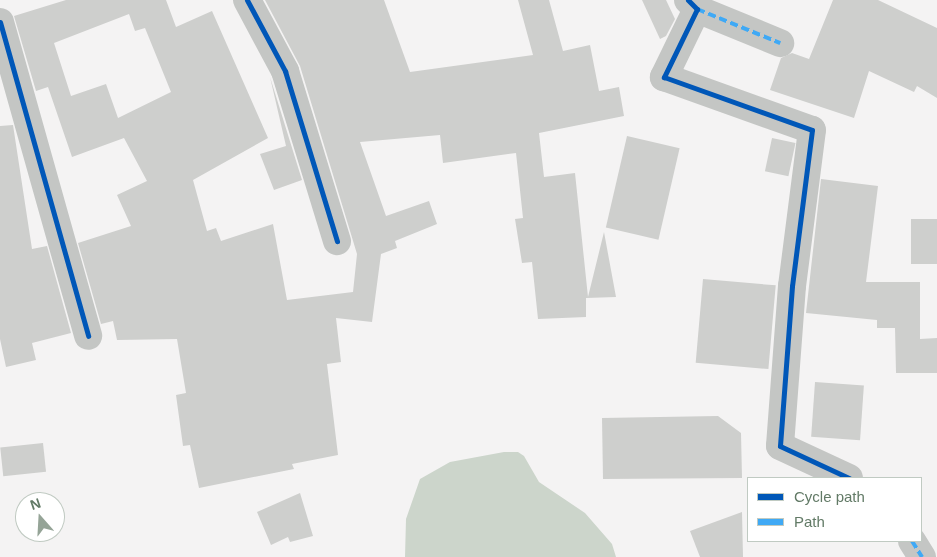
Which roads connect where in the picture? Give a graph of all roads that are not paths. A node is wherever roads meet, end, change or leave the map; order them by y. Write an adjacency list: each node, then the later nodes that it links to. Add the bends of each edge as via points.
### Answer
1 (248, 0): 5 (street, via 285,71)
2 (692, 5): 4 (street); 7 (street, via 664,76 812,130 792,286 780,446)
3 (0, 22): 6 (street)
4 (780, 43)
5 (337, 241)
6 (88, 336)
7 (847, 477)
8 (913, 542): 9 (street)
9 (922, 557)

